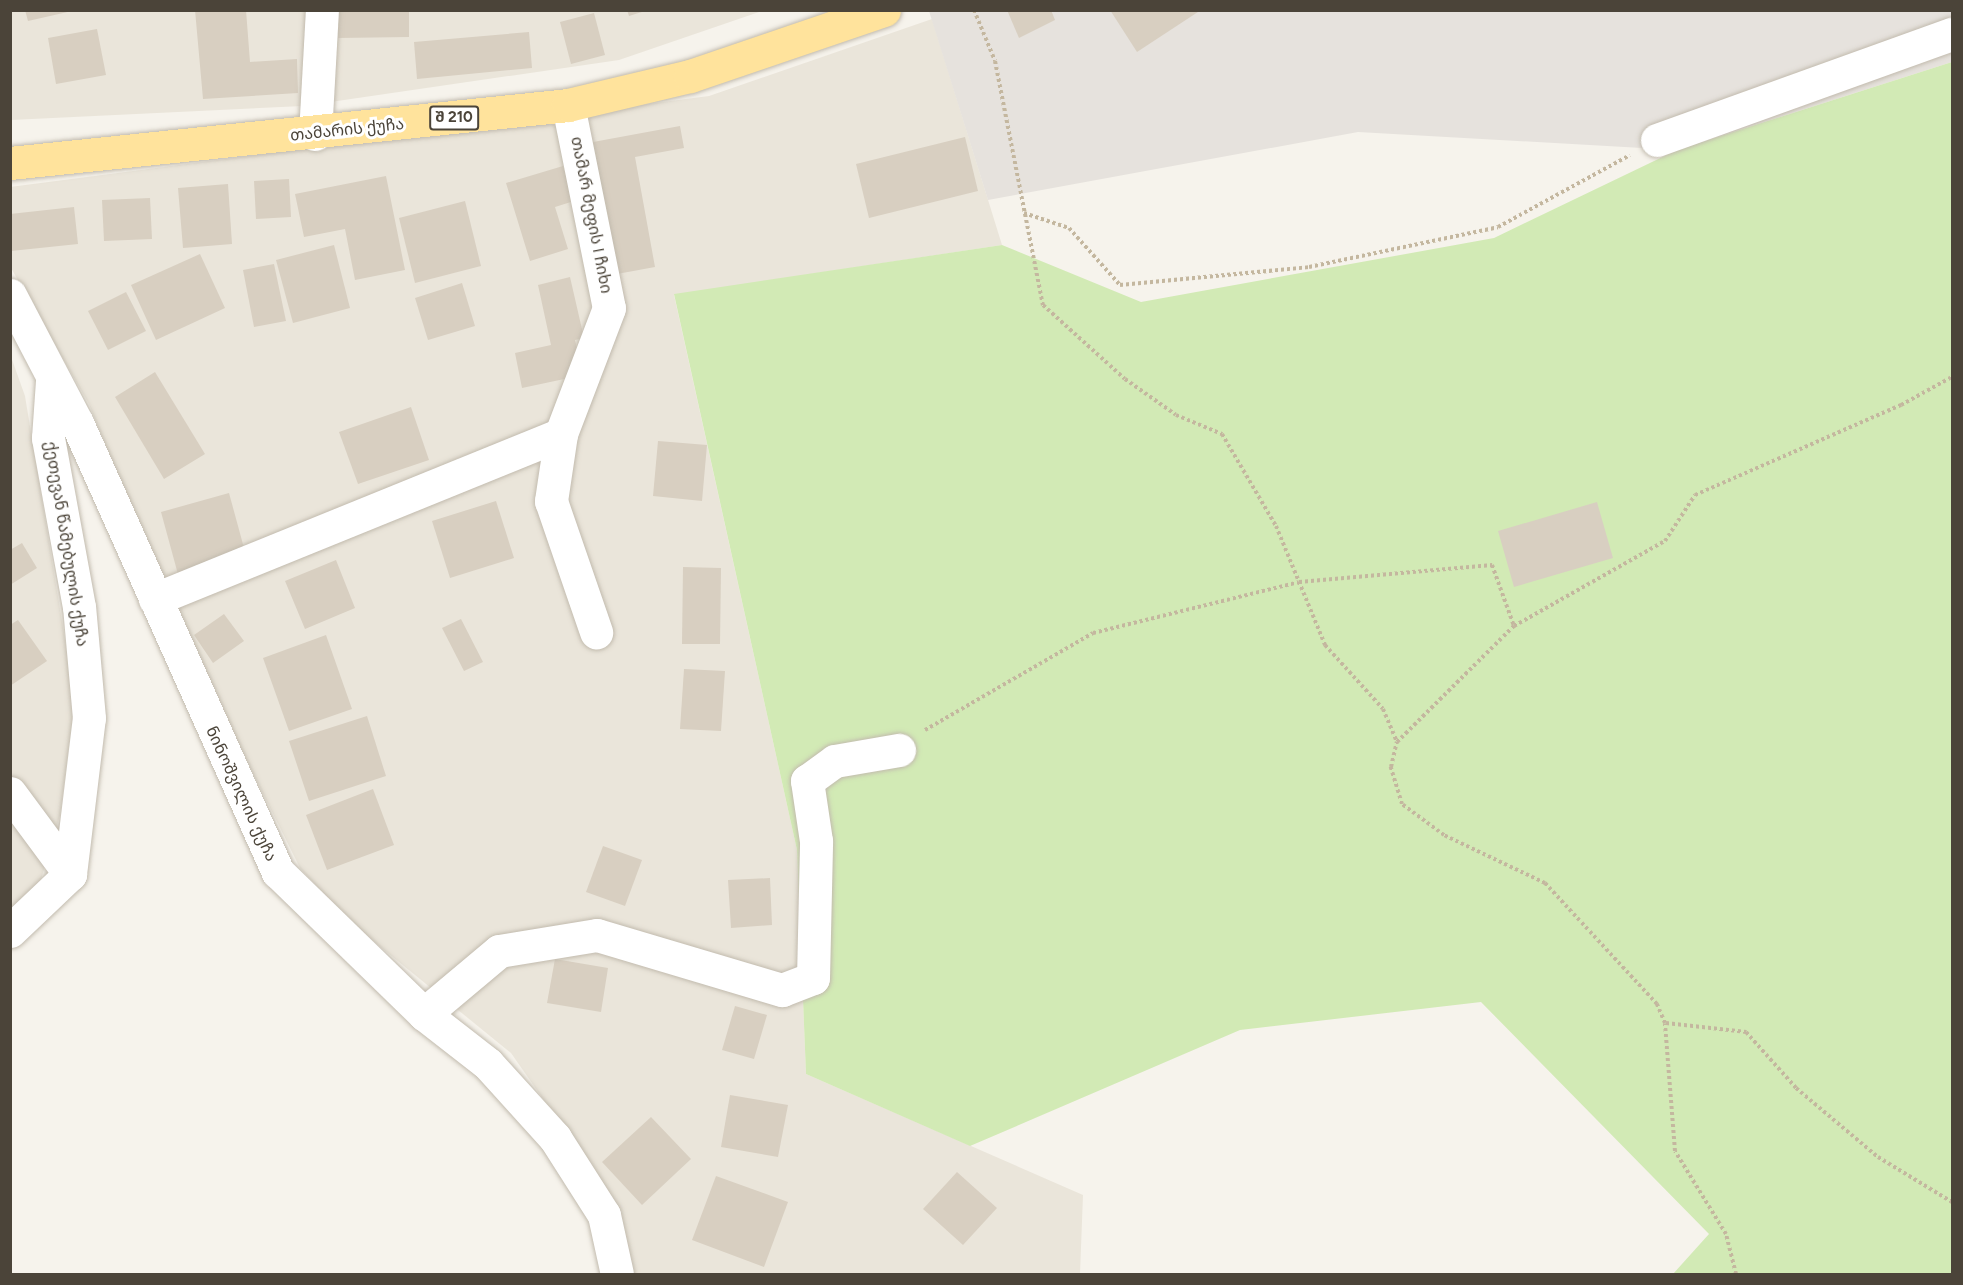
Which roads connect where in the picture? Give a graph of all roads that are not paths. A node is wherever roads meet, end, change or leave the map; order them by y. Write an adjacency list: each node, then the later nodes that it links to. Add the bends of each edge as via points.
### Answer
1 (322, 10): 5 (street)
2 (884, 10): 4 (main road, თამარის ქუჩა / შ 210, via 690,76)
3 (1953, 34): 6 (street)
4 (568, 105): 5 (main road, თამარის ქუჩა / შ 210); 10 (street, თამარ მეფის I ჩიხი, via 609,308)
5 (315, 134): 7 (main road, თამარის ქუჩა / შ 210)
6 (1657, 140)
7 (10, 163)
8 (10, 295): 9 (street, ნინოშვილის ქუჩა)
9 (52, 381): 11 (street, ნინოშვილის ქუჩა, via 77,423); 15 (street, ქეთევან წამებულის ქუჩა, via 48,438 79,607 89,718)
10 (561, 434): 11 (street); 12 (street, თამარ მეფის I ჩიხი, via 551,501)
11 (155, 599): 17 (street, ნინოშვილის ქუჩა, via 278,872)
12 (596, 632)
13 (899, 750): 17 (street, via 835,761 807,781 816,841 813,978 782,990 597,935 499,951)
14 (10, 794): 15 (street)
15 (70, 874): 16 (street)
16 (10, 932)
17 (424, 1014): 18 (street, ნინოშვილის ქუჩა, via 488,1064 555,1138 604,1215)
18 (617, 1275)

